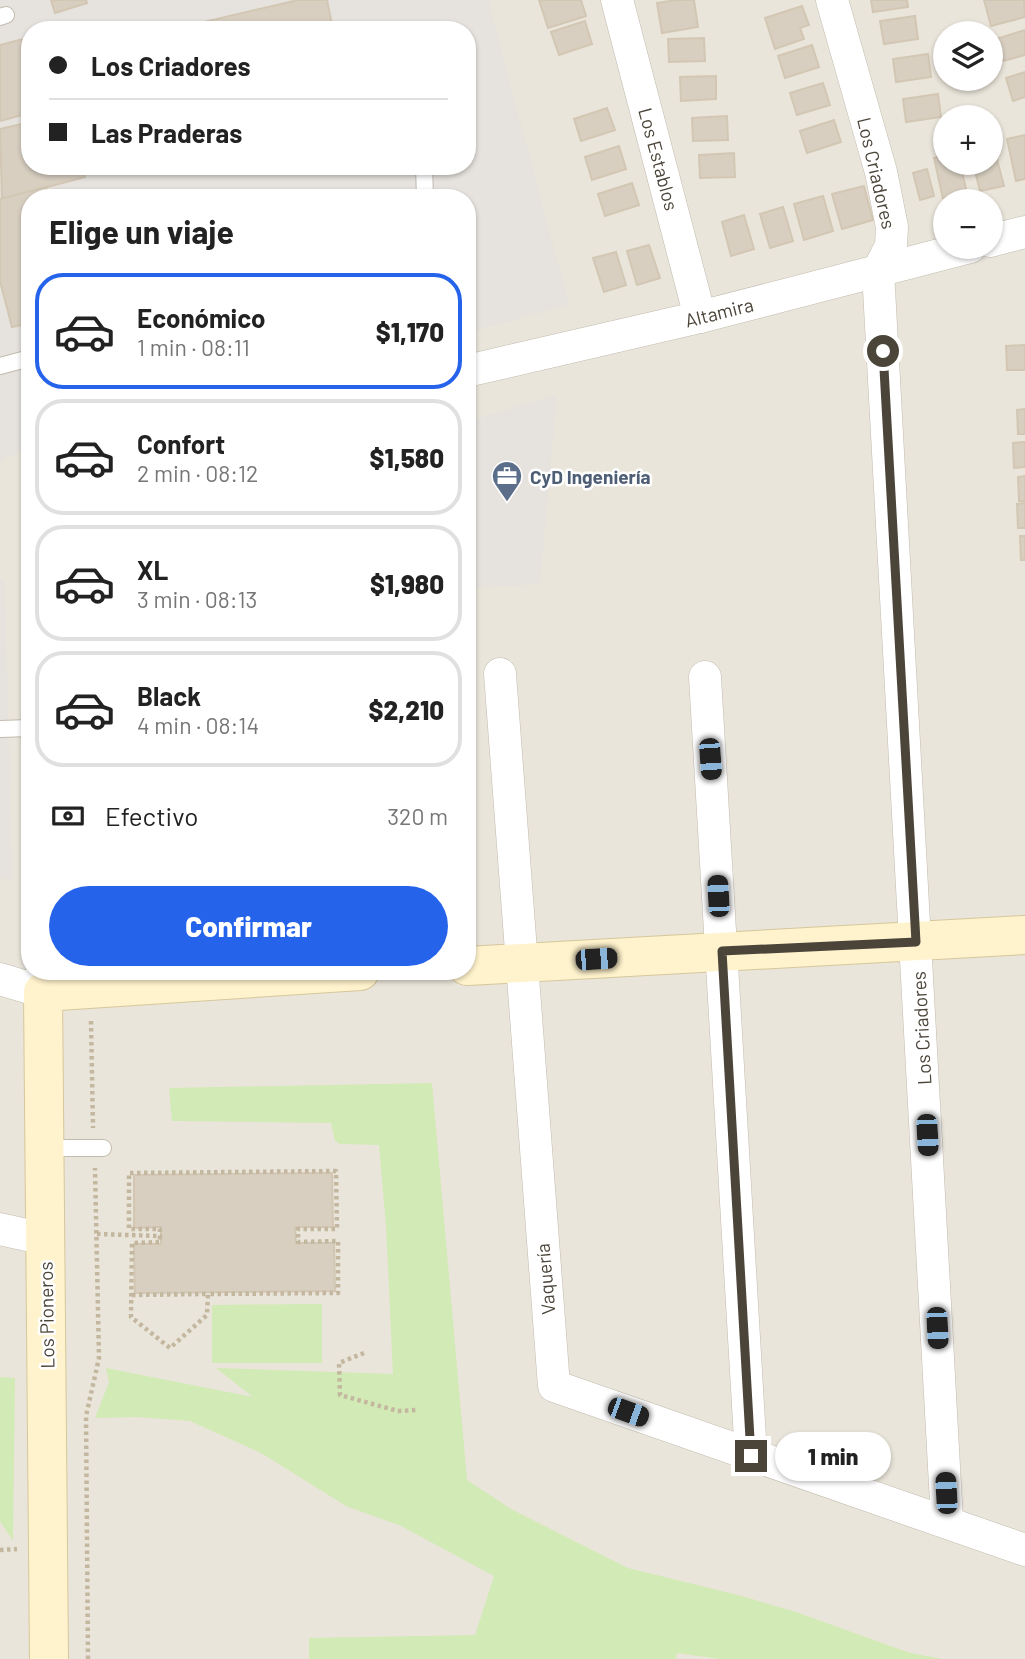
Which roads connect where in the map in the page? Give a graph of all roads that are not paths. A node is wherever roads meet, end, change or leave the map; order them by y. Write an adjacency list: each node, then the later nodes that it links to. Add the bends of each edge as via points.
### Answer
1 (617, 0): 7 (street, Los Establos)
2 (832, 0): 6 (street, Los Criadores, via 892,227 891,246)
3 (1025, 232): 4 (street)
4 (1003, 238)
5 (933, 257): 6 (street, Altamira)
6 (878, 271): 7 (street, Altamira); 16 (street, Los Criadores)
7 (701, 317): 10 (street, Altamira)
8 (21, 360): 9 (lane)
9 (0, 366)
10 (476, 369)
11 (500, 674): 18 (street, Vaquería)
12 (705, 677): 17 (street)
13 (21, 728): 14 (lane)
14 (0, 729)
15 (1025, 936): 16 (street)
16 (916, 942): 17 (street); 28 (street, Los Criadores)
17 (722, 951): 18 (street); 27 (street)
18 (520, 963): 19 (street); 27 (street, Vaquería, via 554,1386)
19 (476, 965)
20 (0, 979): 22 (street)
21 (223, 980): 22 (street, via 90,989)
22 (42, 982): 23 (street, Los Pioneros)
23 (44, 1148): 24 (lane); 26 (street, Los Pioneros)
24 (99, 1148)
25 (0, 1229): 26 (street)
26 (46, 1239): 30 (street, Los Pioneros)
27 (751, 1456): 28 (street, Vaquería)
28 (947, 1521): 29 (street, Vaquería)
29 (1025, 1550)
30 (49, 1659)

